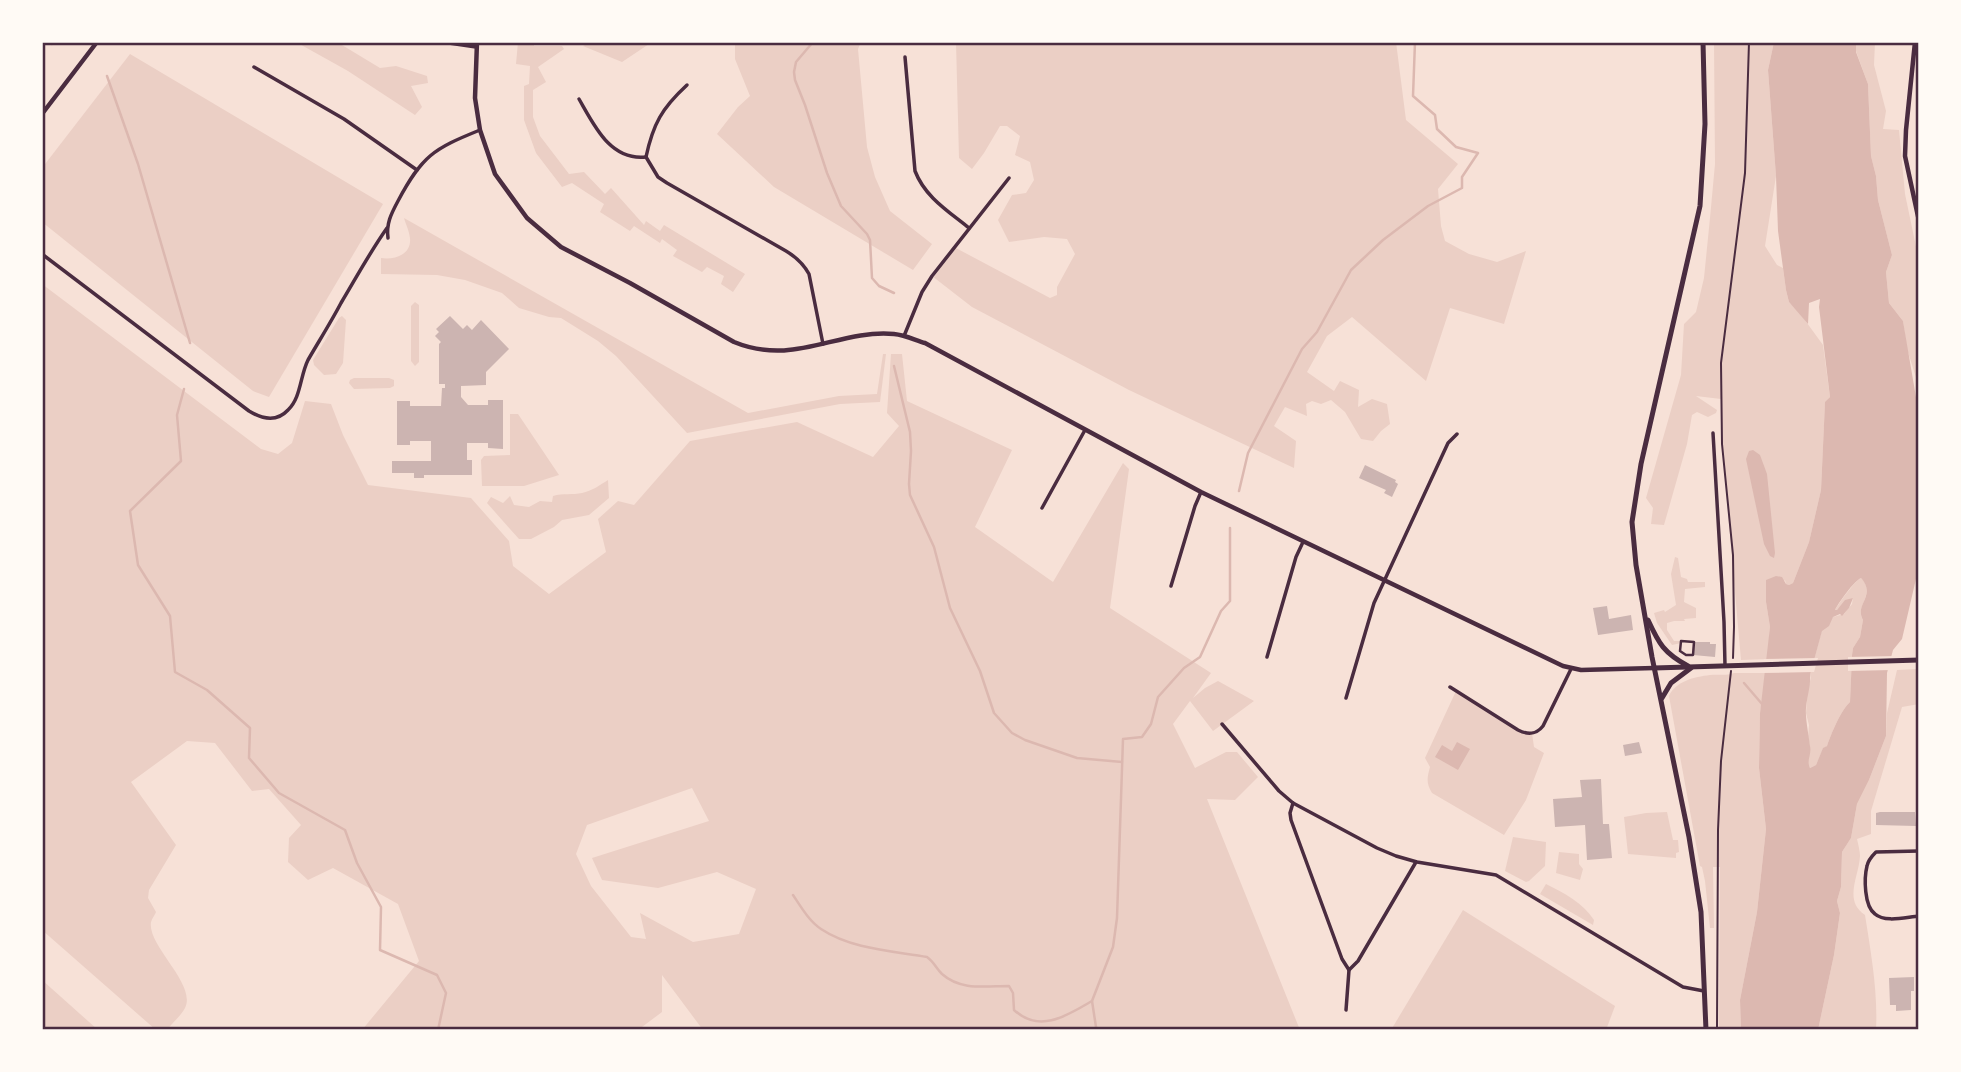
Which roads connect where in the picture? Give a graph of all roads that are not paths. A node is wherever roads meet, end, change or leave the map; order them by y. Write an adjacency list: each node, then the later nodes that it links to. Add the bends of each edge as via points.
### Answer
1 (97, 42): 10 (street)
2 (442, 42): 5 (street)
3 (1703, 42): 30 (main road, via 1700,206 1633,505 1632,538)
4 (1915, 42): 15 (street, via 1905,156)
5 (477, 44): 11 (street, via 475,98)
6 (905, 57): 17 (street, via 915,171 929,195)
7 (254, 67): 13 (street, via 344,119)
8 (687, 85): 12 (street, via 661,114)
9 (579, 99): 12 (street, via 609,144 631,156)
10 (42, 114)
11 (480, 130): 13 (street, via 432,153); 21 (street, via 495,174 527,218 561,247 747,347 779,351)
12 (646, 157): 21 (street, via 658,177 804,265)
13 (417, 170): 16 (street)
14 (1009, 178): 17 (street)
15 (1919, 220)
16 (387, 228): 18 (street); 19 (street, via 307,362 291,409 269,419 249,411)
17 (969, 228): 20 (street, via 922,292)
18 (388, 238)
19 (42, 254)
20 (904, 336): 21 (street, via 866,335); 22 (street)
21 (822, 344)
22 (1085, 430): 25 (street); 26 (street)
23 (1713, 433): 34 (street)
24 (1457, 434): 28 (street, via 1448,443)
25 (1201, 492): 27 (street); 29 (street)
26 (1042, 508)
27 (1303, 542): 28 (street); 32 (street)
28 (1384, 580): 37 (street); 39 (street)
29 (1171, 586)
30 (1644, 611): 35 (main road); 36 (main road, via 1660,645)
31 (1693, 655): 31 (street, via 1680,651 1681,641 1694,642)
32 (1267, 657)
33 (1918, 660): 34 (main road)
34 (1725, 666): 36 (main road)
35 (1654, 668): 36 (main road); 37 (street); 40 (main road)
36 (1691, 668): 40 (main road, via 1671,683)
37 (1571, 669): 38 (street, via 1543,726 1532,733 1518,730)
38 (1450, 687)
39 (1346, 698)
40 (1661, 701): 47 (main road, via 1695,869)
41 (1222, 724): 42 (street)
42 (1293, 803): 44 (street, via 1377,848); 46 (street, via 1291,820)
43 (1919, 851): 45 (street, via 1876,852 1867,866 1866,895 1874,914 1885,918)
44 (1416, 862): 46 (street); 47 (street, via 1496,875 1683,988)
45 (1919, 916)
46 (1349, 970): 48 (street)
47 (1704, 990): 49 (main road)
48 (1346, 1010)
49 (1706, 1030)

